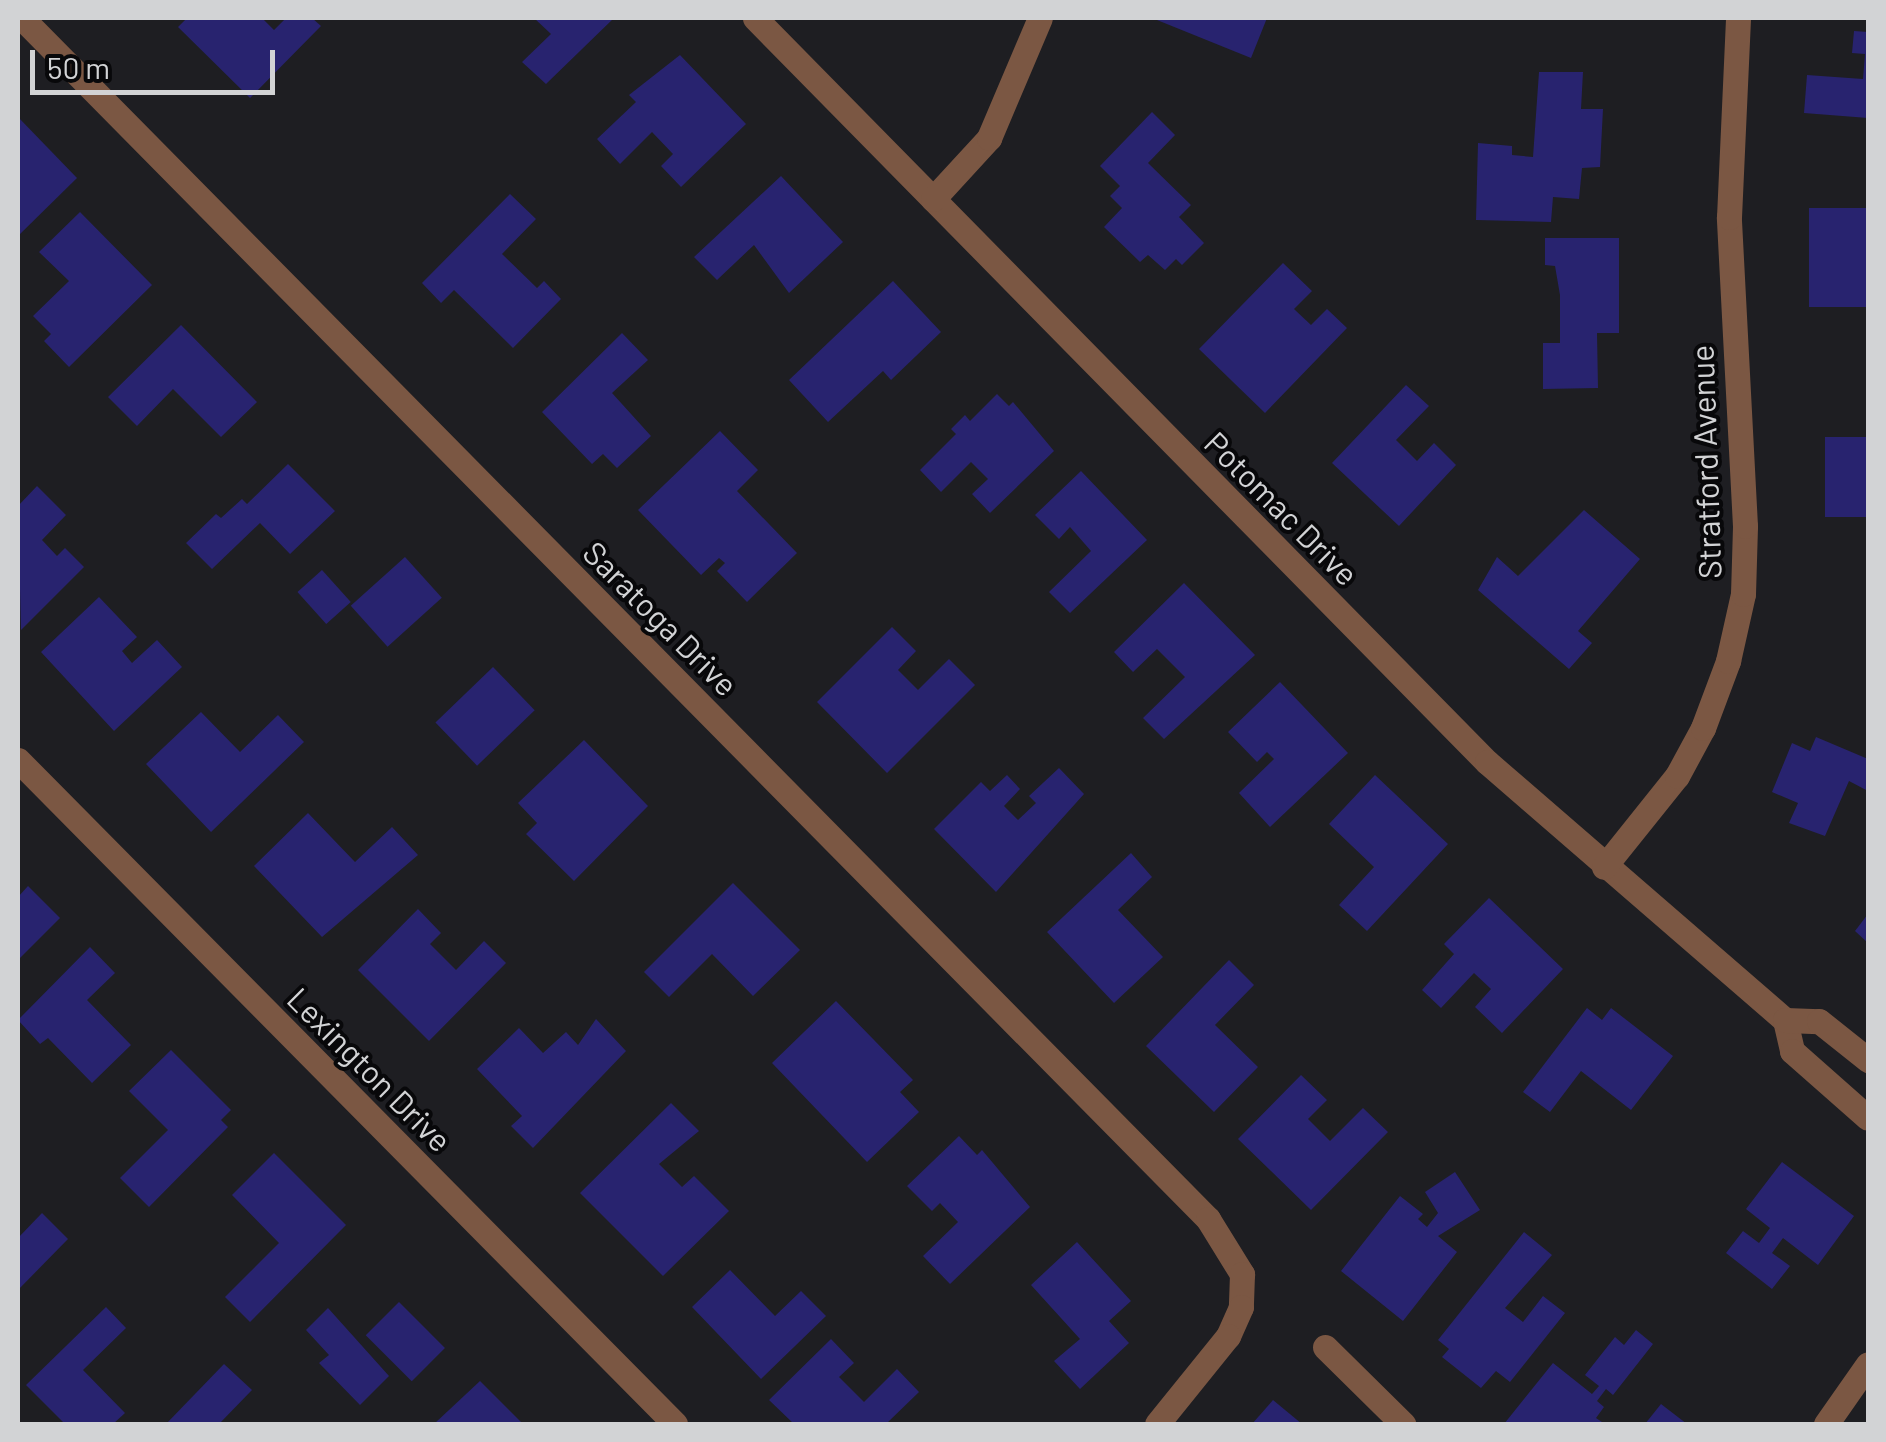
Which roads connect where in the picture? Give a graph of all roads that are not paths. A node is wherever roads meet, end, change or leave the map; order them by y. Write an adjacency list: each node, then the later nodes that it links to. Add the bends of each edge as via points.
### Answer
1 (22, 18): 14 (street, Saratoga Drive, via 1208,1219 1242,1274 1237,1321)
2 (755, 18): 5 (street, Potomac Drive)
3 (1040, 18): 5 (street, via 989,138)
4 (1738, 18): 7 (street, Stratford Avenue, via 1729,217 1745,526 1742,594 1728,661 1702,728 1677,776)
5 (933, 199): 7 (street, Potomac Drive, via 1487,762)
6 (18, 760): 13 (street, Lexington Drive)
7 (1604, 867): 8 (street, Potomac Drive)
8 (1785, 1020): 9 (street, Potomac Drive, via 1819,1021); 10 (street, Potomac Drive, via 1792,1052)
9 (1868, 1060)
10 (1868, 1118)
11 (1325, 1347): 15 (street)
12 (1868, 1364): 16 (street)
13 (675, 1424)
14 (1158, 1424)
15 (1403, 1424)
16 (1826, 1424)

